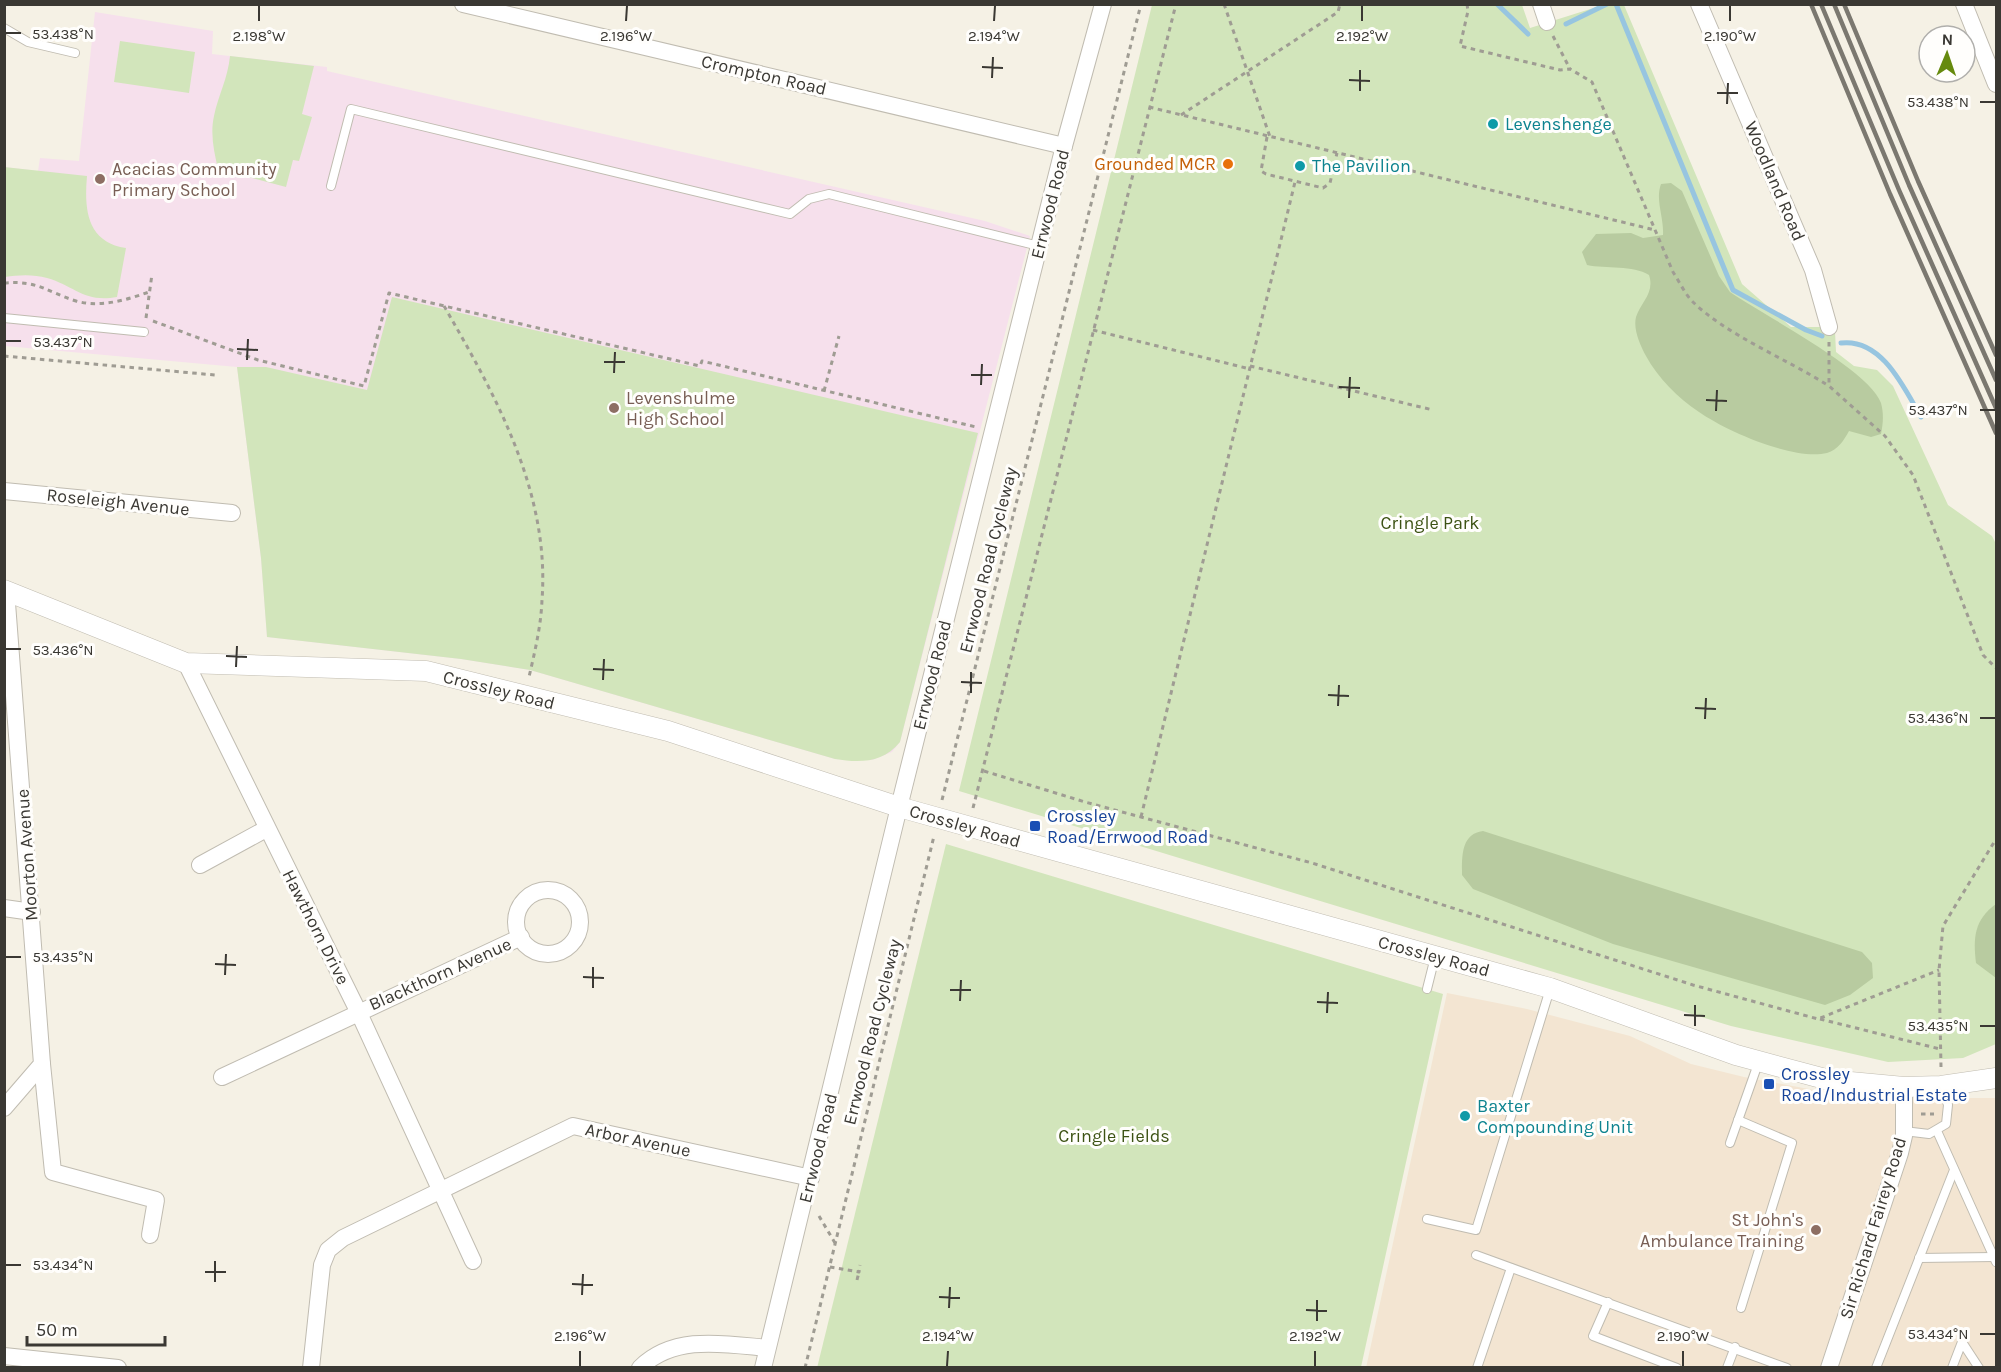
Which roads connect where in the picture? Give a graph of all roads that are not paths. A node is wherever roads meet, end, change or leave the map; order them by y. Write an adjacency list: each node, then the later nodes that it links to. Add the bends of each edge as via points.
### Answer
1 (464, 4): 10 (street, Crompton Road)
2 (1103, 4): 10 (street, Errwood Road)
3 (1541, 4): 6 (street)
4 (1699, 4): 14 (street, Woodland Road, via 1813,270)
5 (1965, 4): 9 (street)
6 (1547, 22)
7 (4, 28): 8 (lane, via 28,42)
8 (75, 53)
9 (1996, 84)
10 (1064, 146): 12 (street, Errwood Road)
11 (331, 186): 12 (lane, via 351,109 790,214 809,199 829,194)
12 (1039, 246): 20 (street, Errwood Road)
13 (4, 318): 15 (lane)
14 (1829, 327)
15 (144, 332)
16 (4, 491): 17 (street, Roseleigh Avenue)
17 (232, 513)
18 (5, 590): 19 (street, Crossley Road); 24 (street, Moorton Avenue)
19 (186, 663): 20 (street, Crossley Road, via 426,671 668,731); 21 (street, Hawthorn Drive)
20 (898, 807): 26 (street, Crossley Road); 42 (street, Errwood Road)
21 (266, 829): 22 (street); 29 (street, Hawthorn Drive)
22 (200, 865)
23 (4, 908): 24 (street)
24 (32, 912): 31 (street, Moorton Avenue)
25 (521, 937): 29 (street, Blackthorn Avenue)
26 (1435, 956): 27 (street, Crossley Road); 28 (lane)
27 (1550, 988): 30 (street, Crossley Road); 44 (lane, via 1476,1230)
28 (1427, 989)
29 (358, 1011): 32 (street, Blackthorn Avenue); 43 (street, Hawthorn Drive)
30 (1759, 1061): 35 (street, Crossley Road, via 1829,1080); 37 (lane)
31 (42, 1064): 36 (street); 45 (street, Moorton Avenue, via 53,1172 156,1200)
32 (222, 1077)
33 (1996, 1078): 34 (street, Crossley Road)
34 (1941, 1086): 35 (street, Crossley Road); 39 (lane, via 1949,1114 1946,1124)
35 (1904, 1087): 38 (street, Sir Richard Fairey Road)
36 (4, 1108)
37 (1738, 1120): 40 (lane); 52 (lane, via 1792,1143)
38 (1904, 1131): 39 (lane); 64 (street, Sir Richard Fairey Road)
39 (1937, 1131): 41 (lane)
40 (1730, 1143)
41 (1954, 1170): 47 (lane); 48 (lane)
42 (811, 1178): 43 (street, Arbor Avenue, via 573,1125); 54 (street, Errwood Road)
43 (441, 1192): 49 (street); 57 (street, Arbor Avenue, via 343,1238 328,1250 322,1265)
44 (1428, 1219)
45 (150, 1235)
46 (1476, 1255): 50 (lane)
47 (1919, 1258): 48 (lane); 65 (lane)
48 (1995, 1260)
49 (473, 1261)
50 (1511, 1268): 51 (lane); 60 (lane)
51 (1608, 1302): 53 (lane); 61 (lane, via 1593,1336)
52 (1741, 1308)
53 (1735, 1347): 62 (lane); 63 (lane)
54 (767, 1348): 58 (street, via 709,1342 667,1349); 59 (street, Errwood Road)
55 (4, 1356): 56 (street)
56 (118, 1368)
57 (310, 1368)
58 (640, 1368)
59 (763, 1368)
60 (1477, 1368)
61 (1677, 1368)
62 (1727, 1368)
63 (1787, 1368)
64 (1829, 1368)
65 (1876, 1368)
66 (1952, 1368): 67 (lane, via 1962,1342)
67 (1979, 1368)

